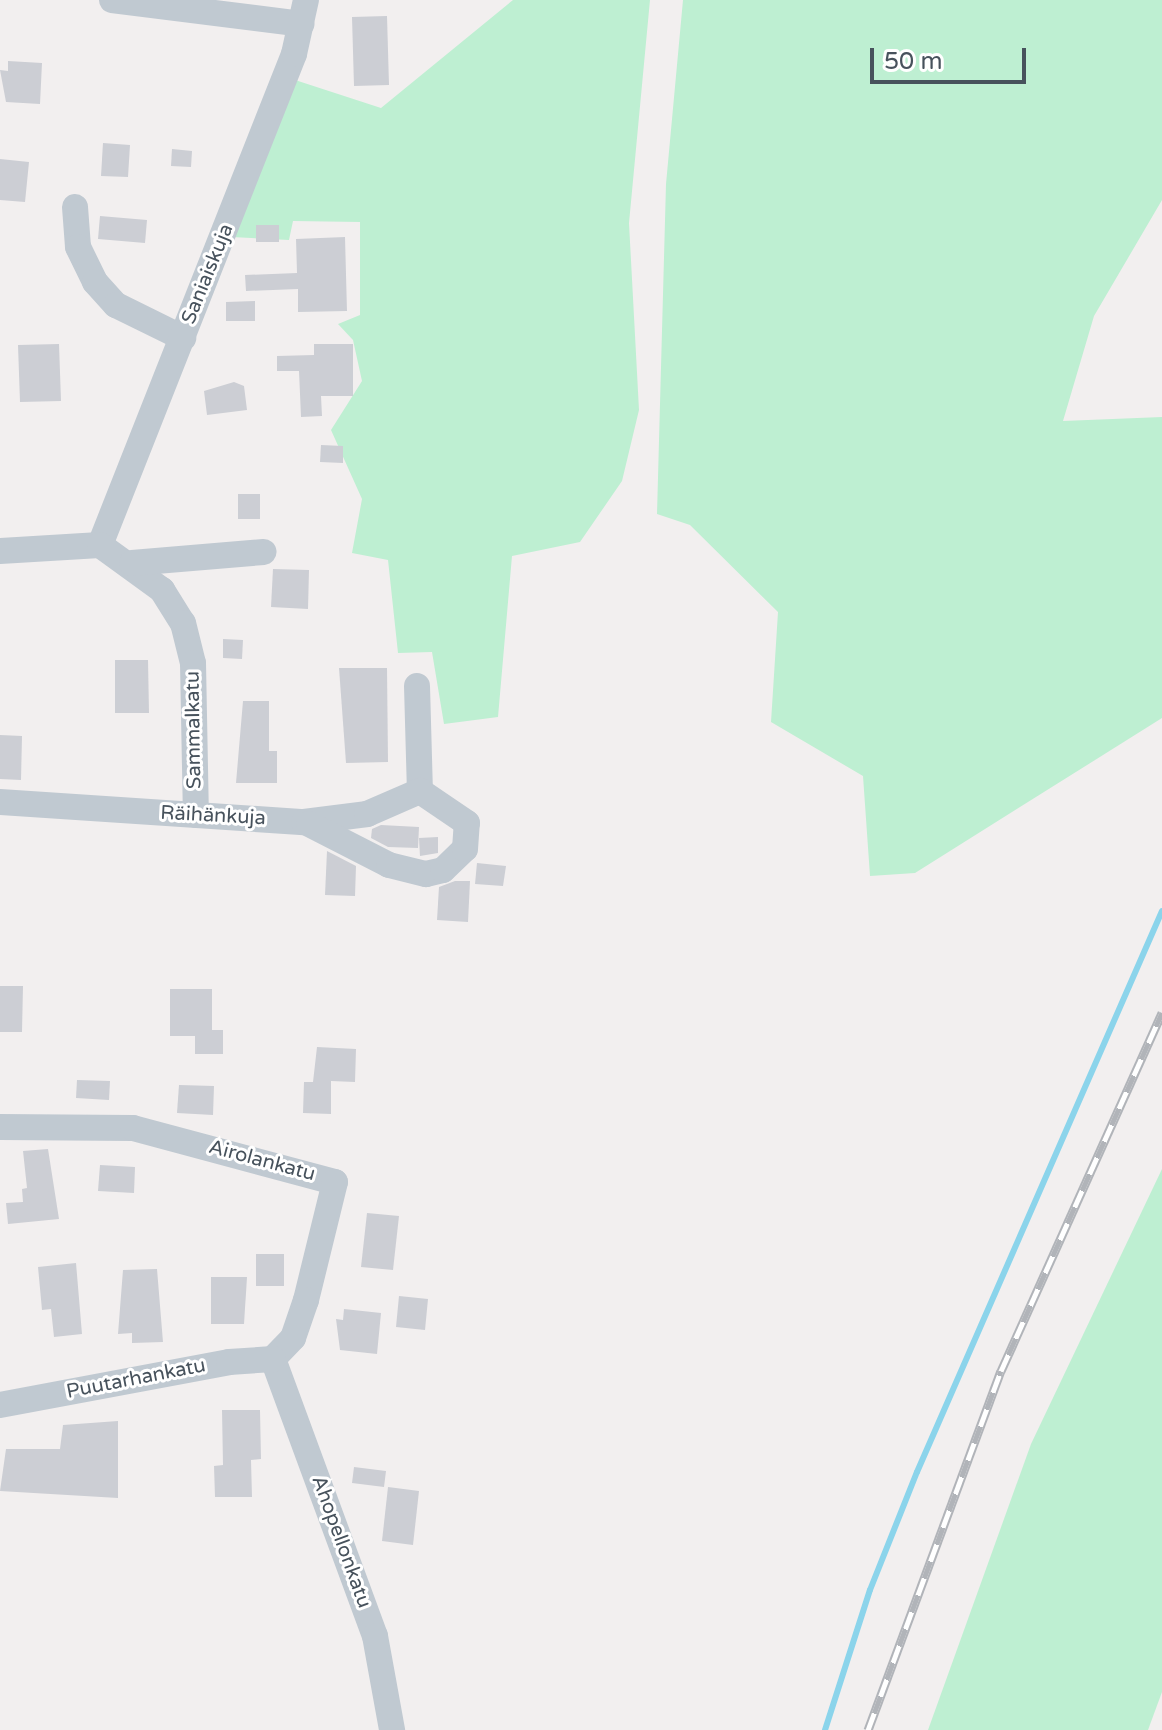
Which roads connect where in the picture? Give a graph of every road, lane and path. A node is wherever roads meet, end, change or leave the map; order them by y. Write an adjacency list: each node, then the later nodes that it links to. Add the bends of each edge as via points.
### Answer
1 (112, 0): 2 (street)
2 (303, 12): 4 (street, Saniaiskuja)
3 (75, 207): 4 (street, via 78,247 95,282 116,305)
4 (183, 338): 5 (street, Saniaiskuja)
5 (100, 545): 6 (street); 8 (street, Sammalkatu)
6 (0, 551)
7 (264, 552): 8 (street)
8 (132, 563): 12 (street, Sammalkatu, via 162,590 183,623 193,663)
9 (417, 686): 10 (street)
10 (420, 791): 13 (street, Räihänkuja, via 367,814); 13 (street, via 467,823 465,849 443,870 426,874 389,865)
11 (0, 802): 12 (street, Räihänkuja)
12 (196, 815): 13 (street, Räihänkuja)
13 (304, 822)
14 (0, 1127): 15 (street, Airolankatu, via 133,1128 335,1182 293,1338)
15 (273, 1359): 16 (street, Puutarhankatu, via 229,1362); 17 (street, Ahopellonkatu, via 375,1636)
16 (0, 1405)
17 (392, 1730)

